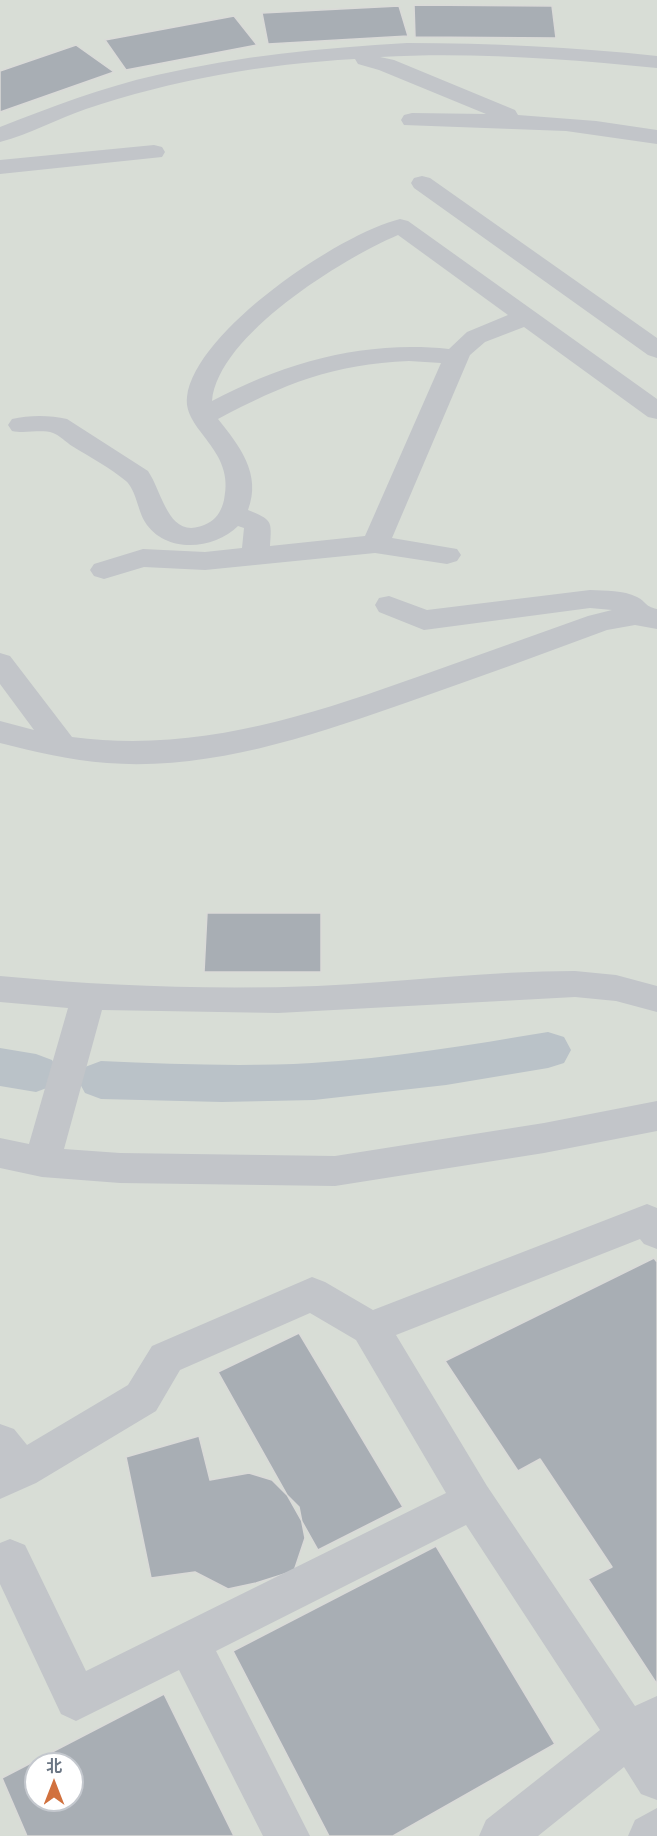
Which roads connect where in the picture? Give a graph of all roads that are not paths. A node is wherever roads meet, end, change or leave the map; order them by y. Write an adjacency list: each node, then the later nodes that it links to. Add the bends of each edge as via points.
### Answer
1 (344, 54): 2 (street, via 504,51); 4 (street, via 386,65); 5 (street, via 274,59 176,76 84,102)
2 (657, 62)
3 (412, 120): 4 (street)
4 (519, 122): 6 (street)
5 (0, 135)
6 (657, 137)
7 (154, 152): 8 (street)
8 (0, 167)
9 (422, 183): 11 (street)
10 (526, 317): 12 (street, via 476,337); 13 (street); 14 (street, via 400,226 325,262 253,318 216,360 204,381 200,395)
11 (657, 350)
12 (456, 357): 14 (street, via 416,353 333,363 270,382); 17 (street)
13 (657, 411)
14 (203, 416): 16 (street, via 226,445 235,464 240,493)
15 (21, 425): 16 (street, via 58,425 138,477 155,516 172,533 207,533 220,529)
16 (234, 514): 19 (street, via 258,524)
17 (375, 544): 18 (street); 19 (street)
18 (447, 555)
19 (255, 556): 20 (street, via 183,561 143,558)
20 (104, 570)
21 (389, 605): 22 (street, via 424,620 609,599 630,605)
22 (648, 617): 25 (street, via 620,617 598,623 348,712 243,743 166,753)
23 (0, 663): 25 (street)
24 (0, 732): 25 (street)
25 (63, 747)
26 (0, 989): 27 (street)
27 (88, 996): 28 (street, via 151,1000 318,999 574,982 621,987); 31 (street)
28 (657, 999)
29 (657, 1116): 31 (street, via 335,1171 120,1168)
30 (0, 1153): 31 (street)
31 (42, 1162)
32 (657, 1233): 33 (street, via 646,1220)
33 (370, 1328): 34 (street, via 312,1294 166,1358 142,1398); 35 (street)
34 (7, 1464)
35 (473, 1500): 37 (street); 38 (street)
36 (0, 1564): 37 (street, via 10,1559 76,1699)
37 (189, 1644): 41 (street)
38 (643, 1727): 39 (street); 42 (street)
39 (657, 1778)
40 (657, 1831): 43 (street)
41 (287, 1836)
42 (502, 1836)
43 (651, 1836)

